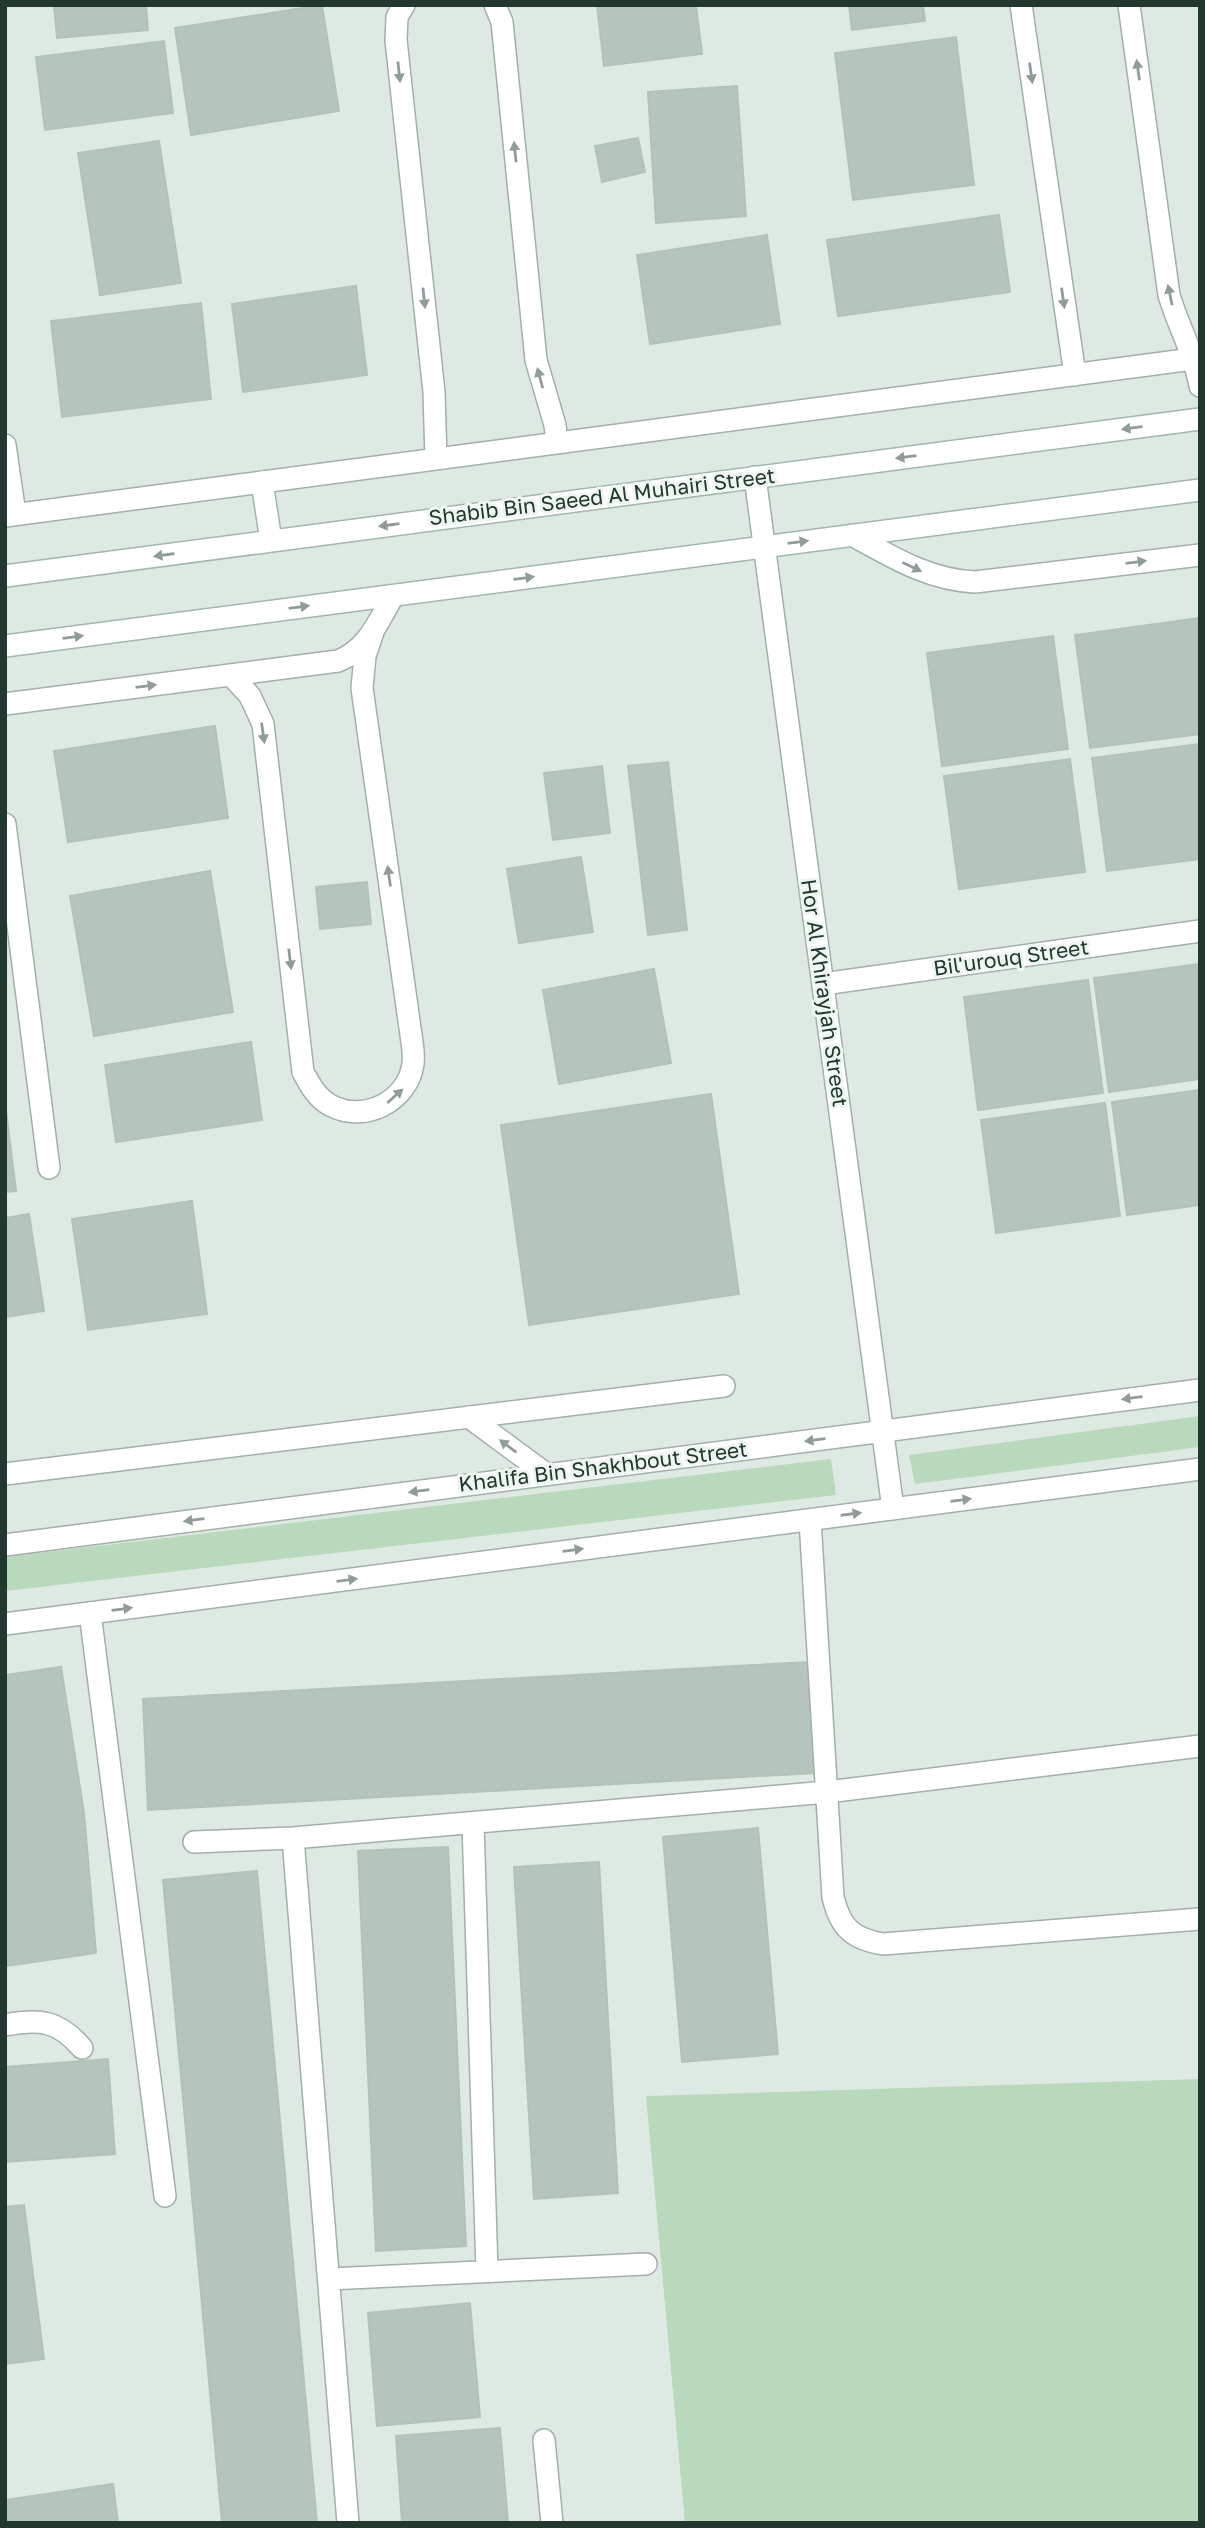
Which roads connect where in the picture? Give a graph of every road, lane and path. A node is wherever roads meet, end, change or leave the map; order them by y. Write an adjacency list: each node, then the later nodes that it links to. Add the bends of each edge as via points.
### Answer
1 (404, 5): 11 (street, one-way to 11, via 397,17 396,40 434,392)
2 (495, 5): 9 (street, one-way to 2, via 536,360 502,22)
3 (1021, 5): 6 (street, one-way to 6)
4 (1129, 5): 5 (street, one-way to 4, via 1169,295)
5 (1196, 358): 6 (street); 7 (street)
6 (1074, 375): 9 (street)
7 (1200, 386)
8 (1200, 419): 12 (street, Shabib Bin Saeed Al Muhairi Street, one-way to 12)
9 (557, 443): 11 (street)
10 (5, 445): 15 (street)
11 (436, 459): 13 (street)
12 (755, 477): 17 (street, Shabib Bin Saeed Al Muhairi Street, one-way to 17); 18 (street, Hor Al Khirayjah Street)
13 (262, 482): 15 (street); 17 (street)
14 (1200, 490): 16 (street)
15 (10, 515)
16 (852, 536): 18 (street, one-way to 16); 19 (street, one-way to 19, via 916,569 954,581)
17 (271, 541): 20 (street, Shabib Bin Saeed Al Muhairi Street, one-way to 20)
18 (764, 547): 21 (street, one-way to 18); 28 (street, Hor Al Khirayjah Street)
19 (1200, 555)
20 (5, 576)
21 (393, 596): 22 (street); 23 (street, one-way to 21)
22 (373, 632): 24 (street, via 351,656 338,661); 24 (street, one-way to 22, via 250,696 263,724 303,1072 313,1091 330,1105 350,1112 372,1110 391,1101 406,1085 413,1064 362,688)
23 (5, 646)
24 (231, 675): 25 (street, one-way to 24)
25 (5, 704)
26 (5, 824): 29 (street)
27 (1200, 931): 28 (street, Bil'urouq Street)
28 (823, 984): 33 (street, Hor Al Khirayjah Street)
29 (49, 1168)
30 (724, 1386): 32 (street)
31 (1200, 1390): 33 (street, Khalifa Bin Shakhbout Street, one-way to 33)
32 (469, 1417): 35 (street); 36 (street, one-way to 32)
33 (883, 1431): 36 (street, Khalifa Bin Shakhbout Street, one-way to 36); 37 (street, Hor Al Khirayjah Street)
34 (1200, 1469): 37 (street, one-way to 34)
35 (5, 1474)
36 (546, 1475): 39 (street, Khalifa Bin Shakhbout Street, one-way to 39)
37 (893, 1508): 38 (street, one-way to 37)
38 (810, 1520): 40 (street, one-way to 38); 43 (street)
39 (5, 1545)
40 (90, 1613): 41 (street); 50 (street)
41 (5, 1624)
42 (1200, 1746): 43 (street)
43 (827, 1793): 44 (street); 47 (street, via 837,1915 864,1941 883,1944)
44 (473, 1823): 45 (street); 52 (street)
45 (293, 1838): 46 (street); 53 (street)
46 (194, 1842)
47 (1200, 1919)
48 (5, 2025): 49 (street, via 46,2022 65,2031)
49 (82, 2048)
50 (165, 2196)
51 (646, 2264): 52 (street)
52 (486, 2272): 53 (street)
53 (328, 2279): 55 (street)
54 (544, 2440): 56 (street)
55 (348, 2523)
56 (552, 2523)

